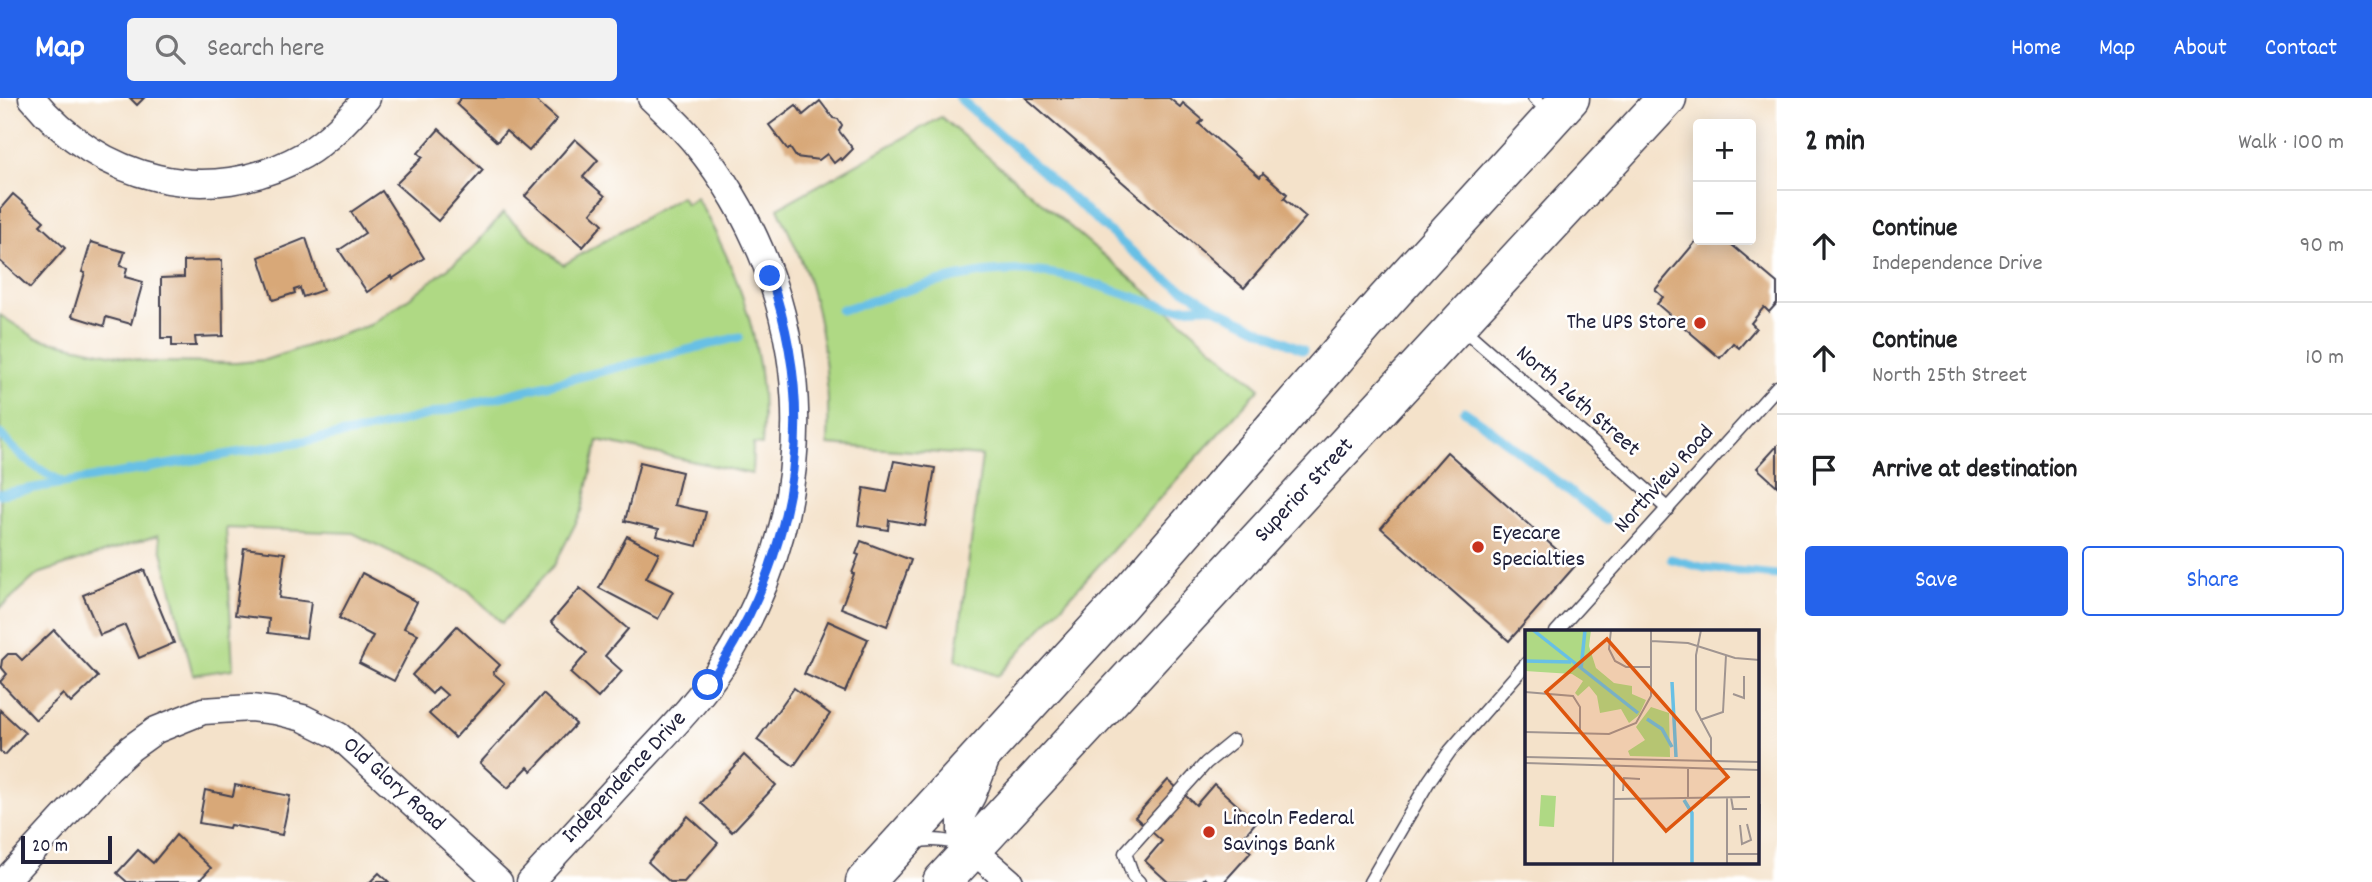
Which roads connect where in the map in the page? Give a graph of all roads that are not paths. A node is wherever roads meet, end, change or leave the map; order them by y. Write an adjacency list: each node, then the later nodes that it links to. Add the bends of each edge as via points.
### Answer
1 (32, 98): 2 (street, via 63,132 110,163 145,176 194,183 254,176 291,161 331,135)
2 (367, 98)
3 (651, 98): 17 (street, Independence Drive, via 695,143 726,185 759,247 782,311 795,396 787,512 751,615 723,664 701,695)
4 (1667, 98): 6 (main road, Superior Street)
5 (1553, 104): 12 (main road, via 1119,605)
6 (1458, 325): 8 (lane, North 26th Street); 14 (main road, Superior Street)
7 (1777, 387): 8 (lane, Northview Road)
8 (1668, 509): 9 (lane, Northview Road)
9 (1558, 630)
10 (1525, 665): 24 (lane, via 1450,751)
11 (1233, 741): 23 (lane, via 1206,762 1125,853)
12 (993, 742): 13 (main road); 14 (street, via 961,816 961,833)
13 (899, 845): 14 (lane, via 927,839); 18 (main road)
14 (972, 849): 21 (main road, Superior Street); 22 (street)
15 (4, 882): 16 (street, Old Glory Road, via 109,768 156,730 203,711 251,708 303,718 340,736)
16 (499, 882)
17 (530, 882)
18 (865, 882)
19 (876, 882): 20 (main road)
20 (885, 882)
21 (942, 882)
22 (1010, 882)
23 (1139, 882)
24 (1370, 882)

